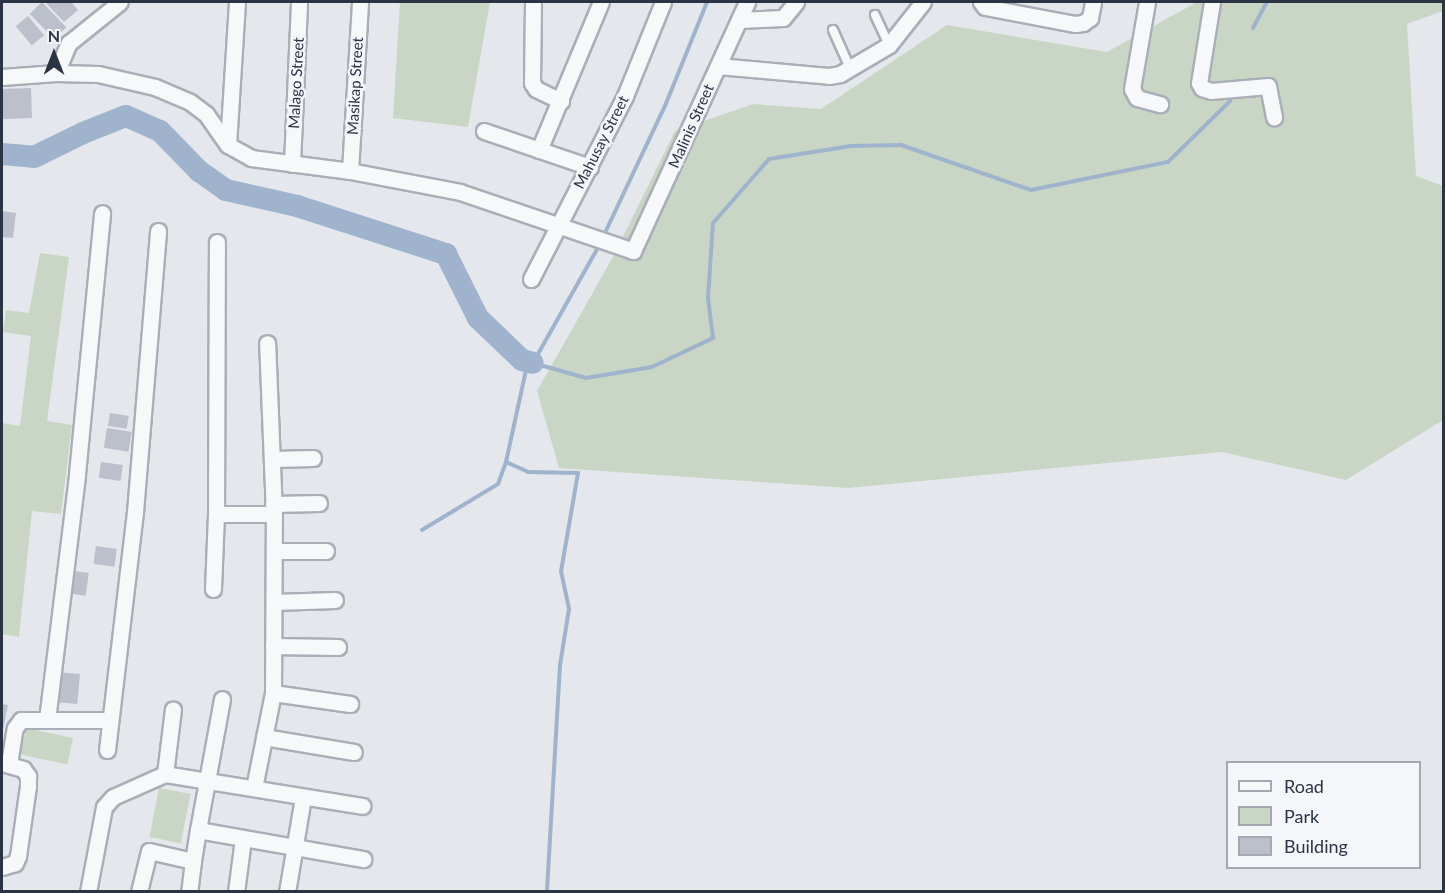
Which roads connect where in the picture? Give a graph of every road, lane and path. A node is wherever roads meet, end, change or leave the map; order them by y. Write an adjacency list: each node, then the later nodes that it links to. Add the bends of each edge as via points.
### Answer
1 (120, 2): 22 (street, via 69,43)
2 (237, 2): 28 (street)
3 (299, 2): 30 (street, Malago Street)
4 (360, 2): 32 (street, Masikap Street)
5 (533, 2): 24 (street, via 532,83)
6 (601, 2): 24 (street)
7 (663, 2): 31 (street, Mahusay Street, via 625,96)
8 (747, 2): 17 (street, Malinis Street)
9 (796, 2): 17 (street, via 783,18)
10 (923, 2): 19 (street)
11 (981, 2): 15 (street, via 985,7)
12 (1093, 2): 15 (street, via 1090,18 1075,24)
13 (1147, 2): 25 (street, via 1132,89 1137,98)
14 (1212, 2): 26 (street, via 1199,82 1202,88 1211,91 1268,86)
15 (1032, 8)
16 (876, 15): 19 (lane)
17 (739, 20): 20 (street, Malinis Street)
18 (833, 30): 21 (lane)
19 (888, 45): 21 (street)
20 (718, 66): 21 (street, via 829,76); 34 (street, Malinis Street, via 635,250)
21 (851, 70)
22 (56, 72): 23 (street); 28 (street, via 98,74 155,87 190,102 206,114)
23 (2, 77)
24 (561, 101): 29 (street)
25 (1160, 104)
26 (1274, 117)
27 (484, 131): 29 (street)
28 (228, 145): 30 (street, via 250,158)
29 (539, 150): 31 (street)
30 (292, 164): 32 (street)
31 (590, 167): 34 (street, Mahusay Street)
32 (350, 171): 34 (street, via 460,192)
33 (102, 213): 55 (street, via 77,474)
34 (559, 224): 37 (street, Mahusay Street)
35 (158, 231): 56 (street, via 135,512)
36 (217, 242): 43 (street)
37 (531, 279)
38 (267, 343): 40 (street)
39 (313, 458): 40 (street)
40 (272, 459): 42 (street)
41 (320, 503): 42 (street)
42 (273, 509): 43 (street); 44 (street)
43 (216, 514): 46 (street)
44 (273, 551): 45 (street); 48 (street)
45 (326, 551)
46 (213, 589)
47 (335, 600): 48 (street)
48 (273, 602): 49 (street)
49 (273, 646): 50 (street); 51 (street)
50 (338, 647)
51 (273, 693): 53 (street); 57 (street)
52 (222, 699): 62 (street)
53 (350, 704)
54 (173, 709): 61 (street)
55 (47, 720): 56 (street); 60 (street, via 21,720 16,724)
56 (110, 720): 58 (street)
57 (264, 737): 59 (street); 63 (street)
58 (107, 750)
59 (354, 752)
60 (5, 763): 71 (street, via 23,769 28,786 18,856 15,863)
61 (165, 774): 62 (street); 72 (street, via 113,797 104,807)
62 (206, 780): 63 (street); 66 (street)
63 (254, 788): 64 (street)
64 (303, 797): 65 (street); 68 (street)
65 (362, 806)
66 (198, 830): 67 (street); 70 (street)
67 (243, 839): 68 (street); 75 (street)
68 (295, 848): 69 (street); 76 (street)
69 (363, 860)
70 (193, 861): 73 (street, via 149,851); 74 (street)
71 (2, 867)
72 (88, 891)
73 (139, 891)
74 (189, 891)
75 (236, 891)
76 (287, 891)

